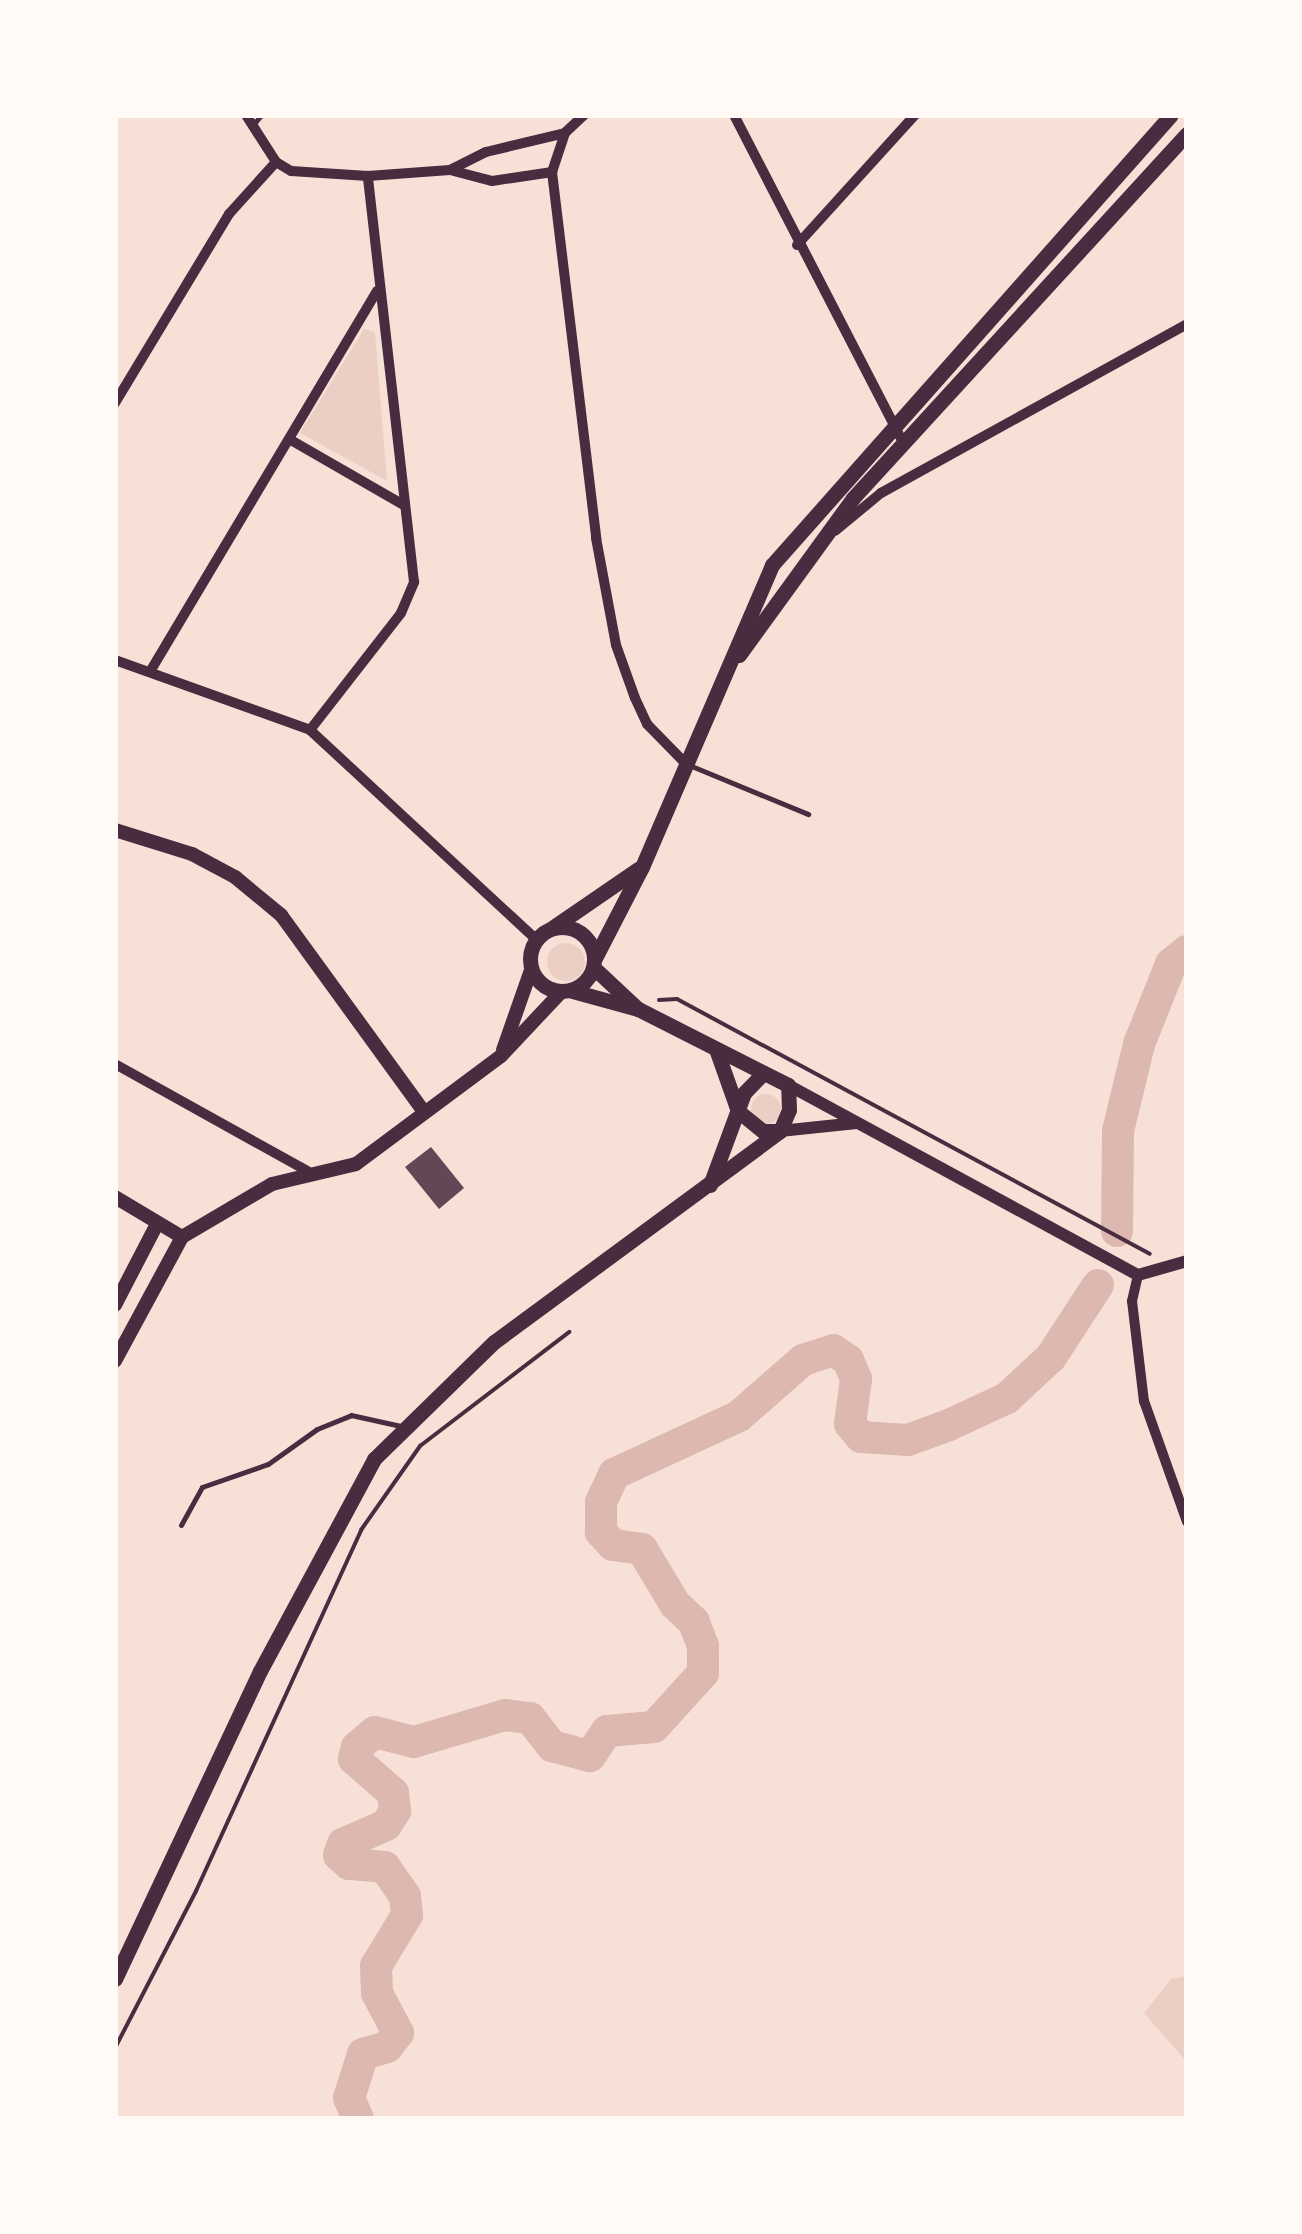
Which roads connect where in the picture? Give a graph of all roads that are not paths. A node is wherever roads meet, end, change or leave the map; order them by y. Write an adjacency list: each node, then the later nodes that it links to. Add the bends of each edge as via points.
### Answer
1 (584, 115): 6 (street)
2 (734, 115): 14 (street)
3 (915, 115): 14 (street)
4 (1171, 115): 8 (main road)
5 (254, 118): 10 (street)
6 (565, 133): 11 (street, via 486,152); 12 (street)
7 (1187, 134): 9 (main road)
8 (1146, 141): 9 (main road); 18 (main road)
9 (1164, 159): 20 (main road, via 1066,258)
10 (276, 162): 13 (street, via 320,175); 17 (street, via 229,214)
11 (450, 170): 12 (street, via 492,180); 13 (street)
12 (552, 172): 30 (street, via 616,646 647,724)
13 (368, 176): 15 (street)
14 (797, 246): 18 (street)
15 (377, 291): 19 (street); 24 (street)
16 (1187, 324): 21 (street)
17 (115, 402)
18 (894, 424): 20 (street); 22 (main road)
19 (288, 439): 24 (street); 27 (street)
20 (904, 444): 23 (main road)
21 (881, 493): 23 (street); 25 (street)
22 (826, 497): 23 (street); 28 (main road, via 772,565)
23 (853, 498): 25 (main road)
24 (402, 504): 29 (street, via 414,582 410,598)
25 (808, 552): 28 (main road)
26 (115, 660): 27 (street)
27 (151, 670): 29 (street)
28 (727, 670): 30 (main road)
29 (310, 730): 35 (street)
30 (686, 764): 31 (lane); 33 (main road)
31 (808, 814)
32 (115, 830): 46 (main road, via 192,854 235,877 281,915)
33 (642, 867): 34 (main road); 36 (main road)
34 (552, 928): 35 (main road); 36 (main road, via 572,928 588,939)
35 (536, 940): 37 (main road)
36 (594, 963): 38 (main road); 39 (main road)
37 (531, 970): 38 (main road, via 543,986); 41 (main road)
38 (567, 991): 39 (main road); 41 (main road)
39 (641, 1010): 40 (main road)
40 (716, 1049): 43 (main road); 45 (main road)
41 (501, 1056): 46 (main road)
42 (115, 1064): 49 (street)
43 (763, 1073): 44 (main road); 45 (main road)
44 (788, 1086): 47 (street); 48 (main road, via 790,1110)
45 (738, 1111): 48 (main road, via 763,1131); 50 (main road)
46 (424, 1112): 49 (main road, via 356,1164)
47 (860, 1123): 48 (street); 55 (street)
48 (780, 1131): 50 (main road)
49 (307, 1171): 53 (main road)
50 (708, 1188): 58 (main road, via 494,1342)
51 (115, 1197): 52 (main road)
52 (156, 1224): 53 (main road); 56 (main road)
53 (182, 1237): 57 (main road)
54 (1183, 1264): 55 (street)
55 (1138, 1275): 59 (street, via 1132,1301 1144,1401)
56 (115, 1305)
57 (115, 1361)
58 (404, 1427): 60 (lane, via 350,1415 268,1464 202,1487); 61 (main road, via 374,1460 334,1524)
59 (1187, 1522)
60 (180, 1524)
61 (121, 1952): 62 (main road)
62 (115, 1979)

